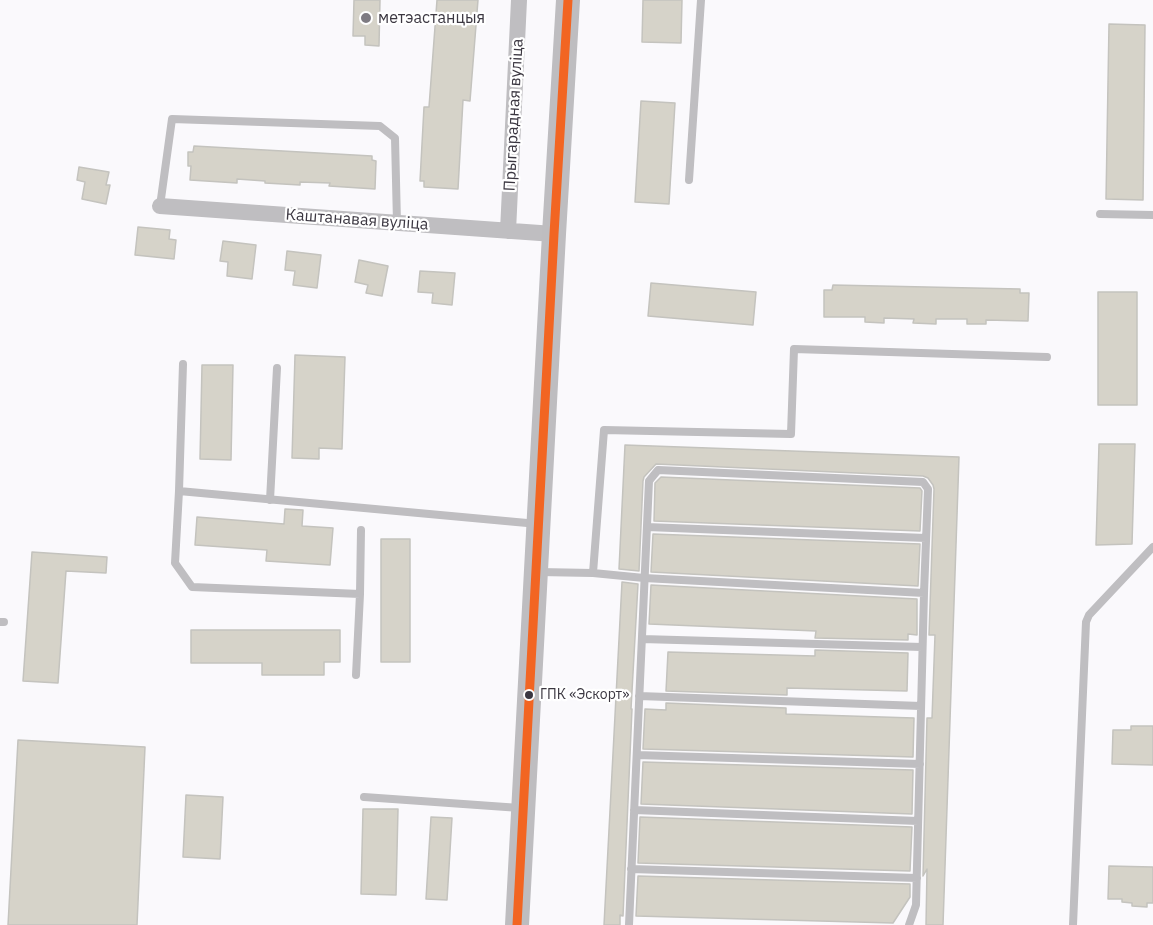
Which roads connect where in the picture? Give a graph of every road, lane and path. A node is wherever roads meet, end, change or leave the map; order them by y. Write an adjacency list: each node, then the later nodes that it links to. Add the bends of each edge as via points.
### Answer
1 (519, 0): 9 (street, Прыгарадная вуліца)
2 (568, 0): 10 (main road)
3 (702, 0): 4 (lane)
4 (689, 180)
5 (160, 206): 8 (street, Каштанавая вуліца); 8 (lane, via 172,118 380,126 395,138)
6 (1100, 214): 7 (lane)
7 (1153, 215)
8 (397, 223): 9 (street, Каштанавая вуліца)
9 (508, 231): 10 (street, Каштанавая вуліца)
10 (554, 234): 16 (main road)
11 (1047, 357): 22 (lane, via 794,349 791,434 604,430)
12 (183, 364): 14 (lane)
13 (277, 368): 15 (lane)
14 (179, 491): 15 (lane); 25 (lane, via 175,563 192,587)
15 (270, 500): 16 (lane)
16 (538, 525): 21 (main road)
17 (647, 527): 19 (lane); 19 (lane, via 649,482 658,470 923,482 928,489); 23 (lane)
18 (361, 530): 25 (lane)
19 (926, 538): 24 (lane)
20 (1153, 547): 42 (lane, via 1086,622)
21 (536, 572): 22 (lane); 34 (main road)
22 (593, 573): 23 (lane)
23 (644, 578): 24 (lane); 26 (lane)
24 (924, 593): 27 (lane)
25 (360, 594): 28 (lane)
26 (642, 639): 27 (lane); 29 (lane)
27 (922, 647): 30 (lane)
28 (356, 675)
29 (639, 696): 30 (lane); 31 (lane)
30 (921, 706): 32 (lane)
31 (637, 754): 32 (lane); 35 (lane)
32 (920, 764): 36 (lane)
33 (364, 797): 34 (lane)
34 (524, 808): 39 (main road)
35 (634, 810): 36 (lane); 37 (lane)
36 (918, 821): 38 (lane)
37 (631, 869): 38 (lane); 40 (lane)
38 (917, 878): 41 (lane, via 916,905)
39 (517, 925)
40 (629, 925)
41 (909, 925)
42 (1073, 925)

